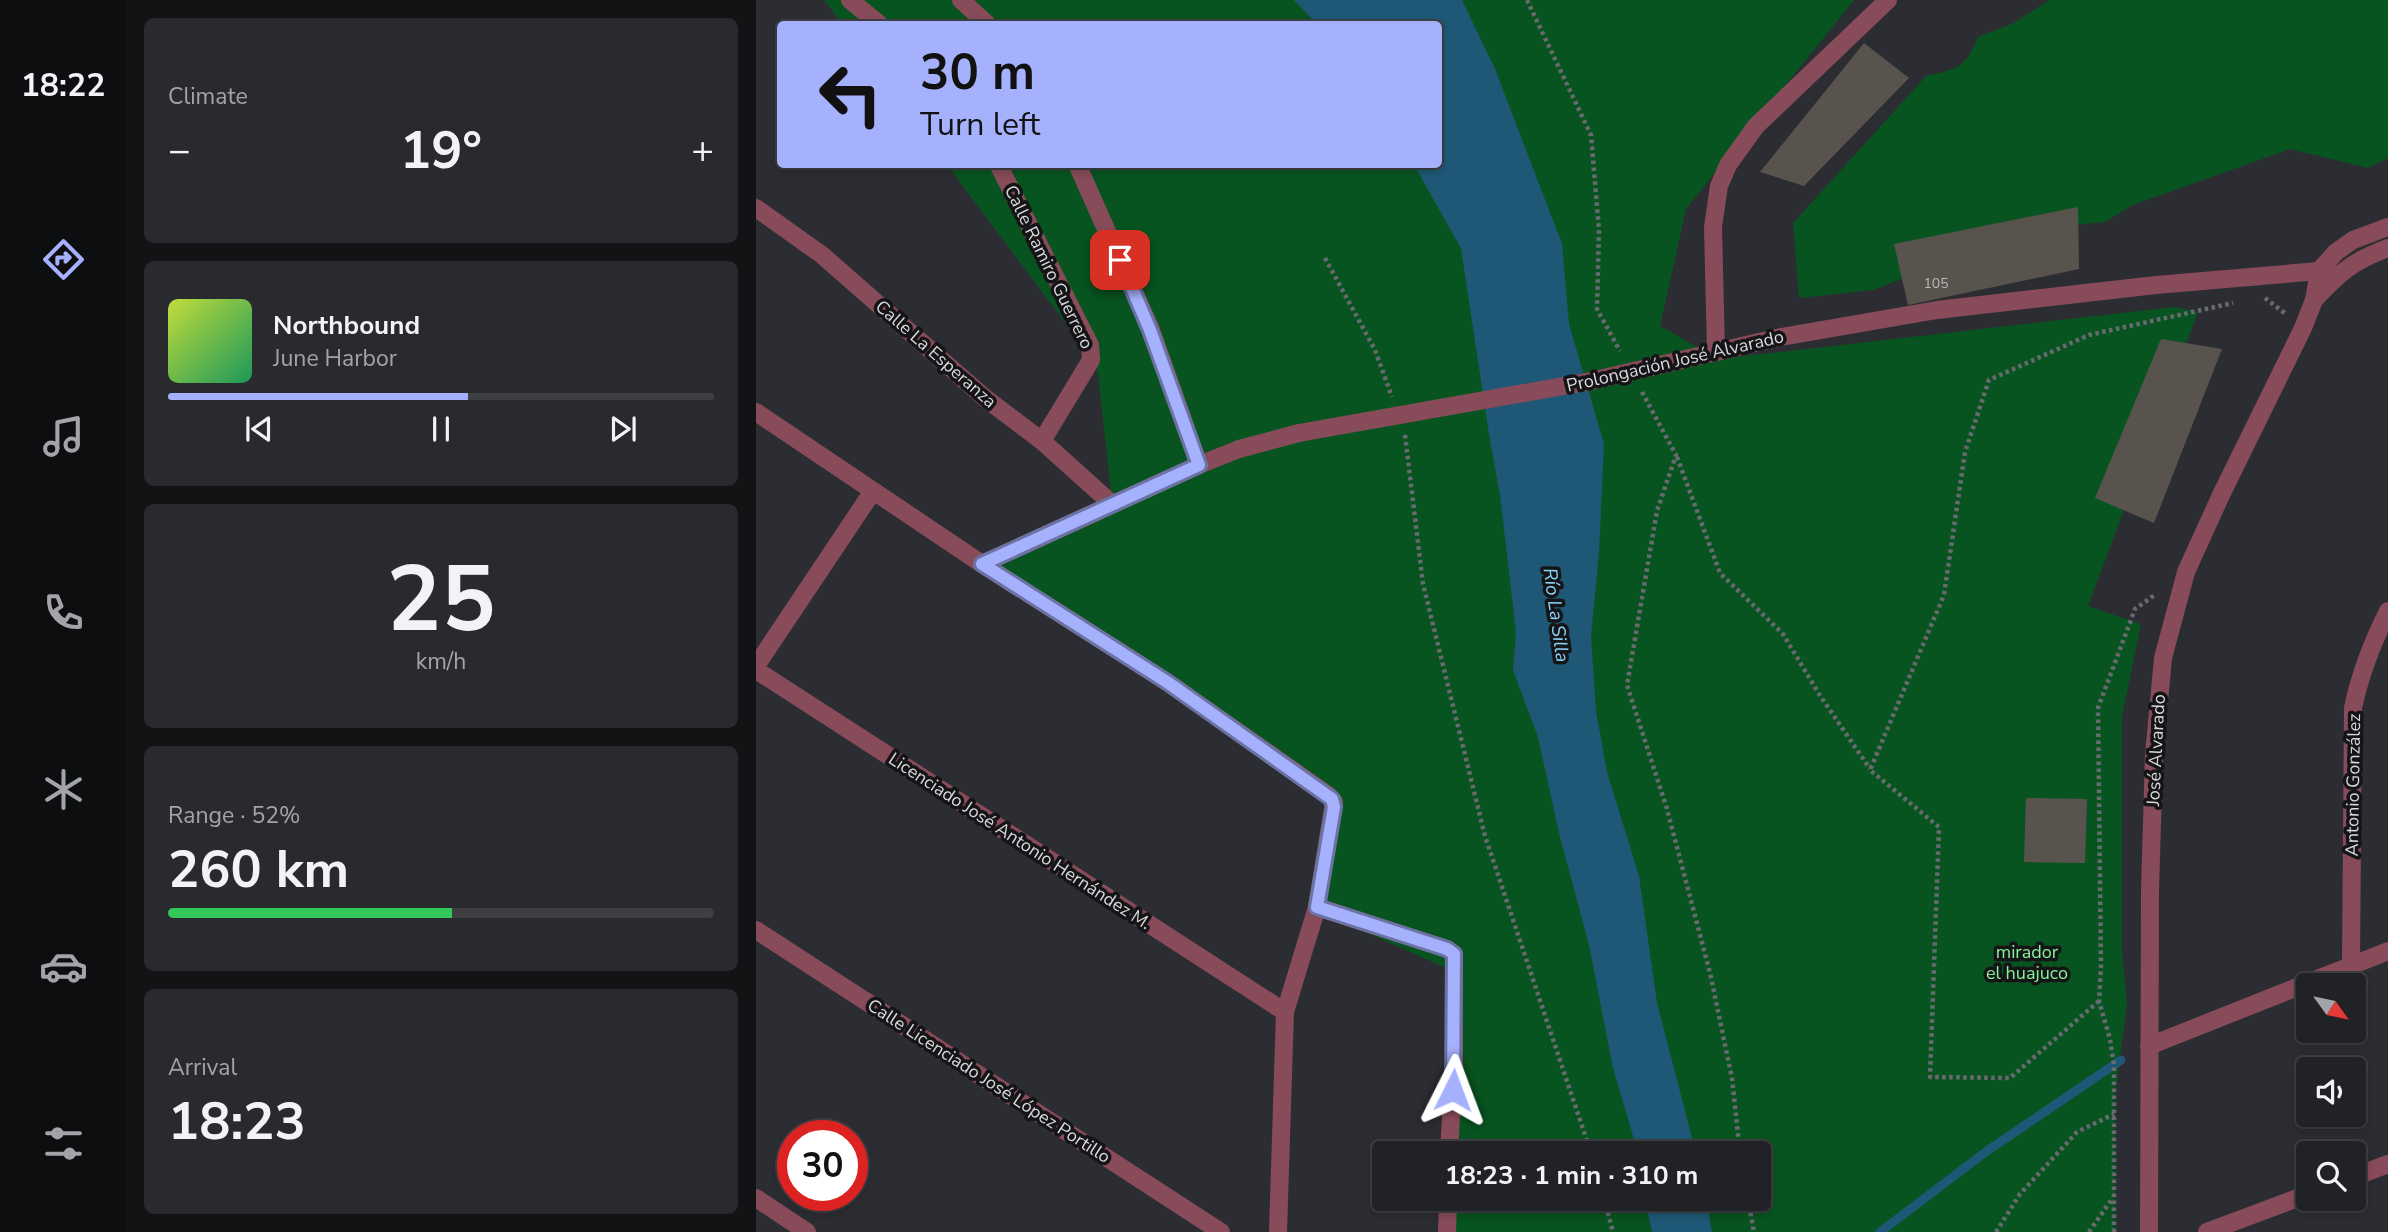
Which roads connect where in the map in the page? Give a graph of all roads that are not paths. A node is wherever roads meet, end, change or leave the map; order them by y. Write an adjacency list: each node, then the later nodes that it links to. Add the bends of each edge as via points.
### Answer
1 (850, 0): 4 (street)
2 (961, 0): 5 (street)
3 (1888, 0): 12 (street, via 1756,126 1728,165 1719,186 1713,227)
4 (875, 21)
5 (985, 21)
6 (1000, 168): 14 (street, Calle Ramiro Guerrero, via 1092,352)
7 (1079, 168): 15 (street, via 1150,330)
8 (756, 208): 14 (street, Calle La Esperanza, via 822,254 985,398)
9 (2388, 226): 11 (street, via 2336,251)
10 (2388, 248): 11 (street, Prolongación José Alvarado)
11 (2328, 273): 12 (street, Prolongación José Alvarado, via 2155,285 1937,310); 26 (street, José Alvarado, via 2186,572 2163,658 2150,891)
12 (1716, 351): 15 (street, Prolongación José Alvarado, bridge, via 1586,382 1299,433)
13 (756, 412): 16 (street)
14 (1042, 441): 17 (street, Calle La Esperanza)
15 (1199, 465): 17 (street, Prolongación José Alvarado)
16 (873, 491): 18 (street); 20 (street)
17 (1112, 505): 18 (street, Prolongación José Alvarado)
18 (982, 564): 21 (street, via 1167,682 1332,799)
19 (2388, 611): 24 (street, Antonio González, via 2359,678 2353,708)
20 (756, 668): 25 (street, Licenciado José Antonio Hernández M.)
21 (1317, 907): 25 (street); 27 (street, via 1454,954)
22 (756, 930): 34 (street, Calle Licenciado José López Portillo)
23 (2388, 951): 24 (street)
24 (2351, 965): 26 (street)
25 (1285, 1012): 35 (street)
26 (2149, 1046): 37 (street, José Alvarado)
27 (1451, 1141)
28 (2388, 1164): 29 (street)
29 (2366, 1172)
30 (756, 1198): 33 (street)
31 (2296, 1199): 38 (street)
32 (1448, 1211): 36 (street)
33 (807, 1232)
34 (1221, 1232)
35 (1278, 1232)
36 (1447, 1232)
37 (2150, 1232)
38 (2207, 1232)

